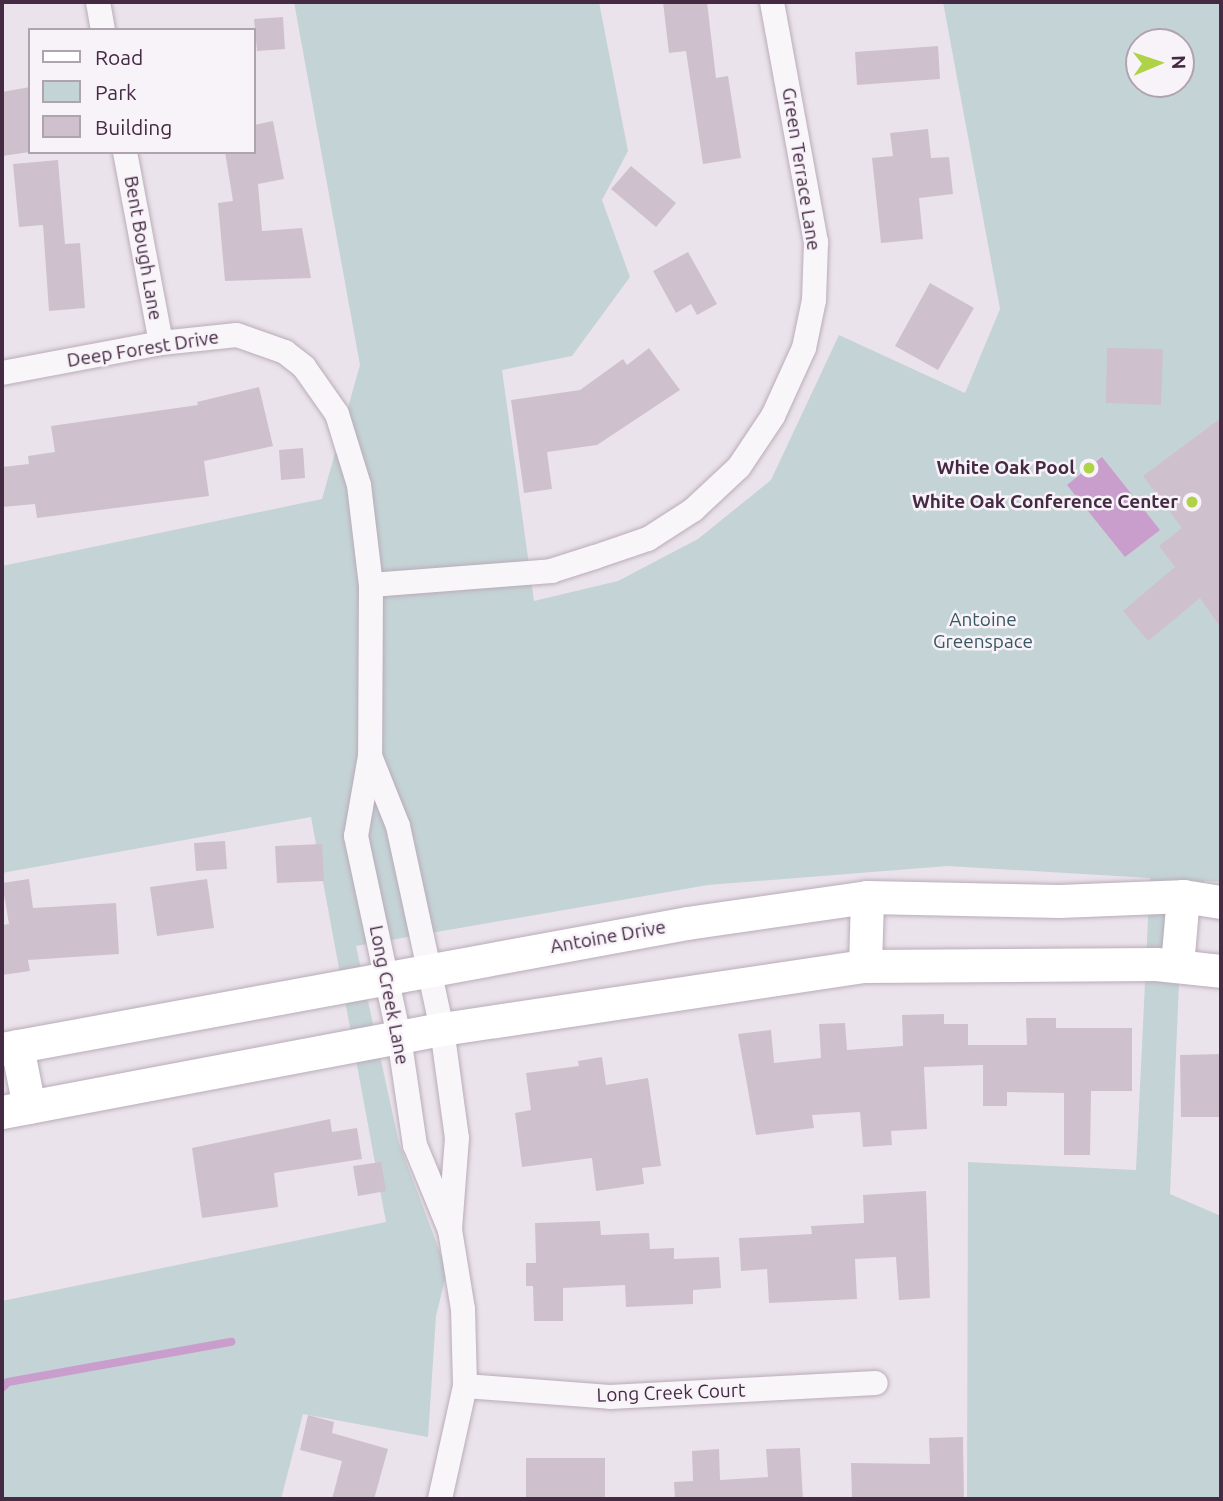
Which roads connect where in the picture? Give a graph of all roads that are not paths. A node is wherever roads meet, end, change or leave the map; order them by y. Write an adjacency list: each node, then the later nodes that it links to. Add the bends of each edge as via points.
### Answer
1 (98, 2): 3 (street)
2 (772, 2): 8 (street, Green Terrace Lane, via 816,242 814,300 804,348 773,416 746,457 692,510 648,539 551,571)
3 (103, 28)
4 (125, 154): 5 (street, Bent Bough Lane)
5 (160, 343): 6 (street, Deep Forest Drive); 7 (street, Deep Forest Drive, via 210,335 260,341 304,367)
6 (2, 373)
7 (337, 414): 8 (street, Long Creek Lane, via 359,485)
8 (371, 585): 9 (street, Long Creek Lane)
9 (370, 756): 15 (street, Long Creek Lane, via 398,826); 17 (street, Long Creek Lane, via 356,836)
10 (1184, 896): 11 (main road, Antoine Drive, via 1059,901); 12 (main road, Antoine Drive); 14 (main road)
11 (867, 897): 13 (main road); 15 (main road, Antoine Drive)
12 (1221, 902)
13 (865, 965): 14 (main road); 18 (main road)
14 (1177, 965): 16 (main road)
15 (429, 969): 17 (main road, Antoine Drive); 18 (street, Long Creek Lane)
16 (1221, 971)
17 (387, 976): 19 (street, Long Creek Lane); 20 (main road, Antoine Drive)
18 (442, 1029): 19 (main road); 22 (street, Long Creek Lane, via 457,1138)
19 (398, 1037): 21 (main road); 22 (street, Long Creek Lane, via 415,1145)
20 (10, 1047): 21 (main road)
21 (15, 1109)
22 (450, 1230): 24 (street, Long Creek Lane, via 463,1309)
23 (876, 1383): 24 (street, Long Creek Court, via 610,1398)
24 (466, 1386): 25 (street, Long Creek Lane)
25 (440, 1499)

